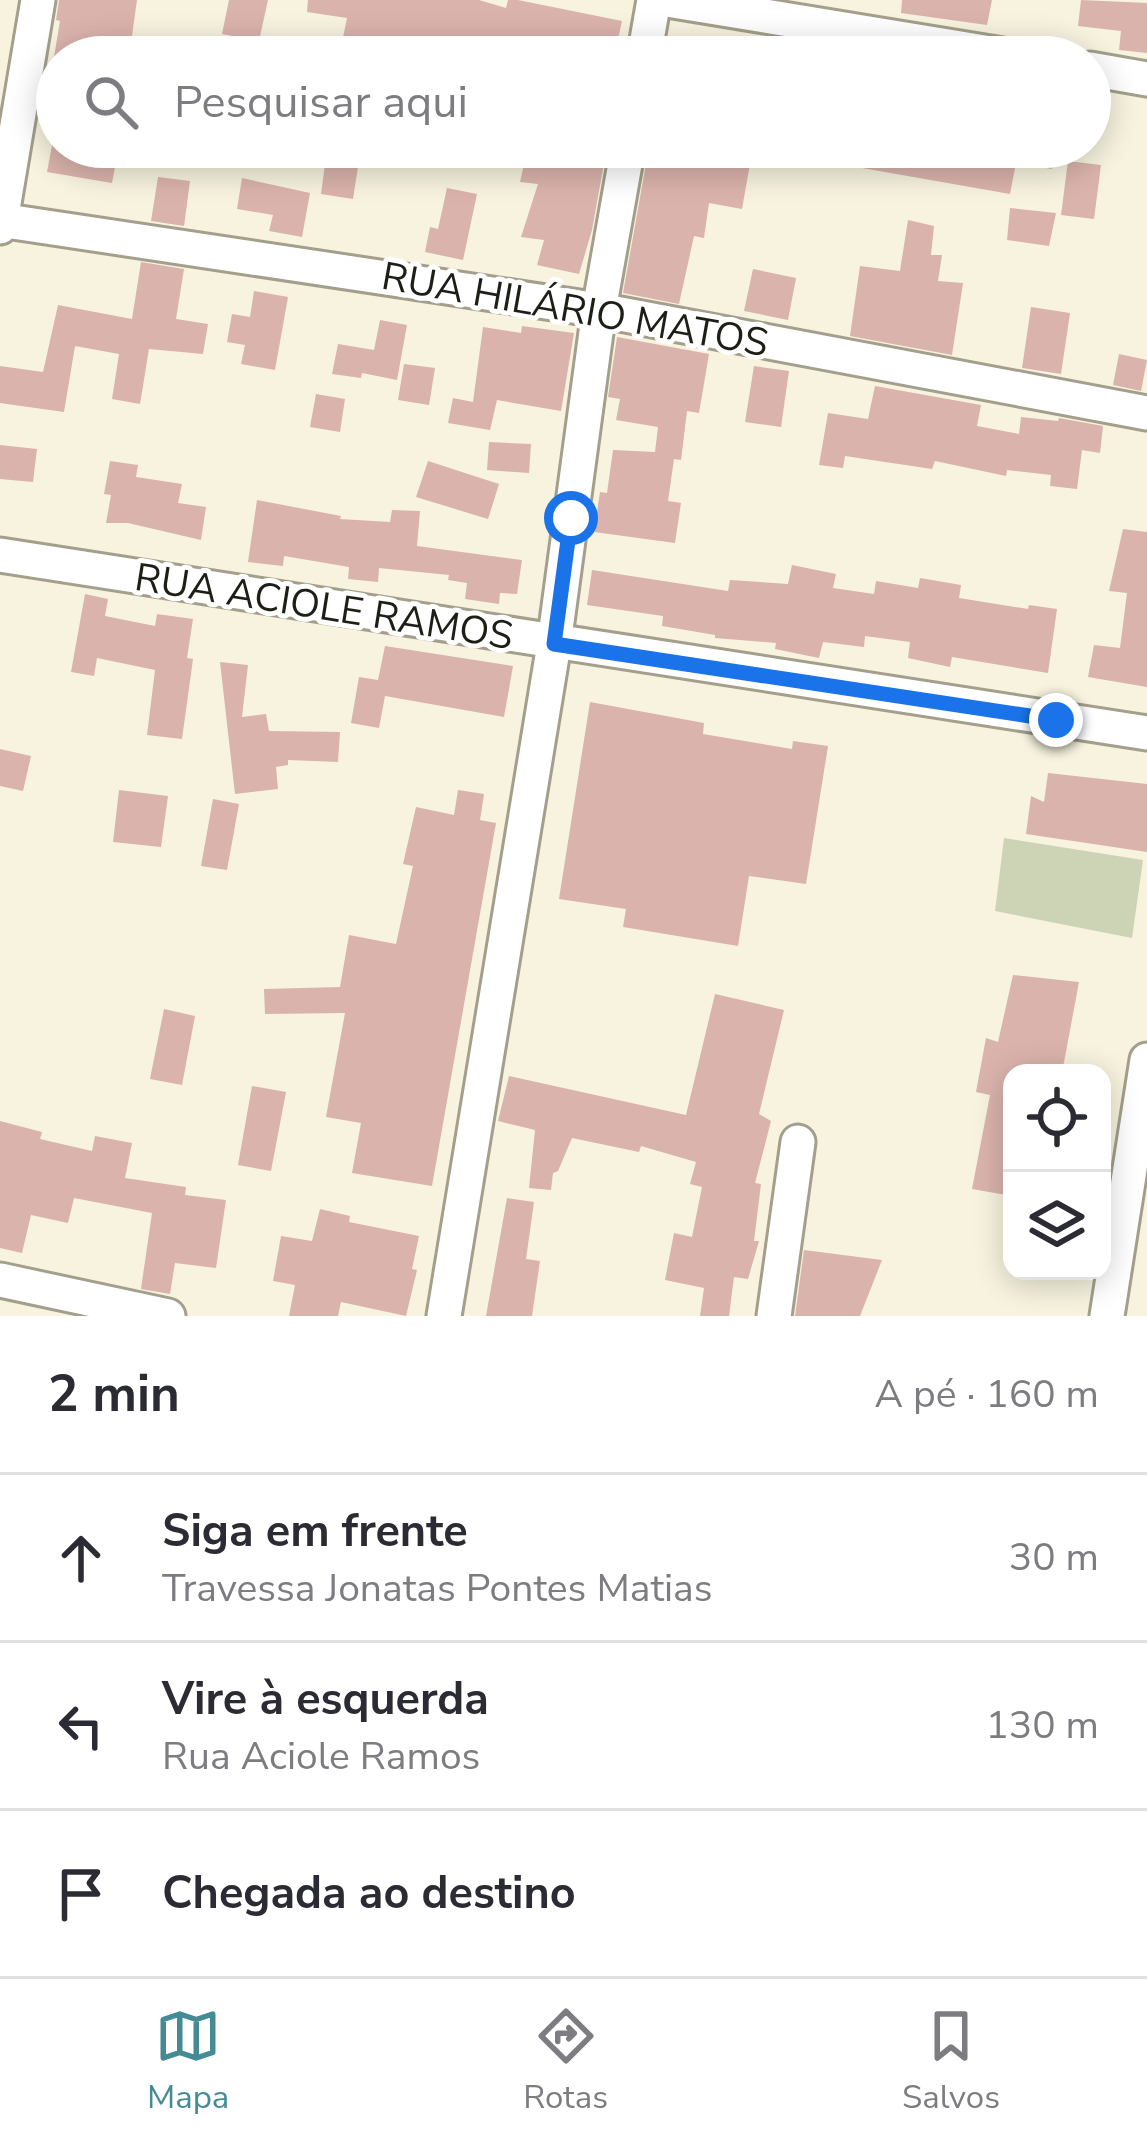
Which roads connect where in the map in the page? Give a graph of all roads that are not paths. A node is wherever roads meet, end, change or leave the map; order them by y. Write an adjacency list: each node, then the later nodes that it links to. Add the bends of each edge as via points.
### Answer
1 (38, 0): 9 (street)
2 (654, 0): 4 (street)
3 (668, 0): 5 (street)
4 (648, 36)
5 (887, 36)
6 (1111, 73): 7 (street)
7 (1147, 79)
8 (624, 168): 10 (street)
9 (0, 222): 10 (street, RUA HILÁRIO MATOS)
10 (599, 310): 11 (street, RUA HILÁRIO MATOS); 13 (street)
11 (1147, 413)
12 (0, 555): 13 (street, RUA ACIOLE RAMOS)
13 (554, 644): 14 (street, RUA ACIOLE RAMOS); 19 (street)
14 (1147, 734)
15 (1147, 1060): 21 (street)
16 (798, 1142): 20 (street)
17 (0, 1280): 18 (street)
18 (168, 1316)
19 (444, 1316)
20 (774, 1316)
21 (1107, 1316)

